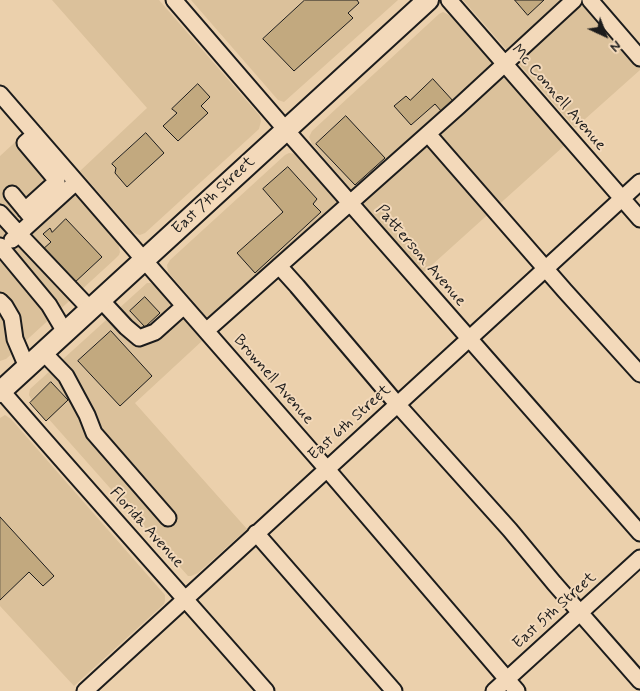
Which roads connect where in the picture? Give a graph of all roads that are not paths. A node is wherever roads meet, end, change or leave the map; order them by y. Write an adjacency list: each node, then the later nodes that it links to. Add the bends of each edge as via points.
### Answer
1 (174, 0): 9 (street, Patterson Avenue)
2 (428, 0): 9 (main road, East 7th Street)
3 (449, 0): 7 (street, Mc Connell Avenue)
4 (574, 0): 7 (street)
5 (590, 0): 6 (street)
6 (640, 58)
7 (505, 64): 11 (street); 15 (street, Mc Connell Avenue)
8 (0, 94): 10 (street, Brownell Avenue)
9 (286, 130): 16 (street, Patterson Avenue); 22 (main road, East 7th Street)
10 (35, 134): 12 (street, Brownell Avenue); 18 (street, via 25,143 57,181)
11 (428, 134): 16 (street); 24 (street)
12 (76, 182): 18 (street); 22 (street, Brownell Avenue)
13 (640, 182): 15 (street, East 6th Street)
14 (12, 194): 18 (street)
15 (622, 198): 19 (street, Mc Connell Avenue); 24 (street, East 6th Street)
16 (350, 202): 23 (street); 30 (street, Patterson Avenue)
17 (0, 213): 20 (street)
18 (30, 215): 20 (street)
19 (640, 219)
20 (18, 234): 21 (street); 26 (street)
21 (1, 249): 29 (street, via 49,305)
22 (144, 260): 26 (main road, East 7th Street); 27 (street, Brownell Avenue)
23 (279, 266): 28 (street); 35 (street)
24 (546, 268): 30 (street, East 6th Street); 33 (street)
25 (0, 300): 32 (street, via 12,318 15,339)
26 (95, 304): 27 (street, via 139,338 155,332); 29 (main road, East 7th Street)
27 (184, 306): 28 (street, Brownell Avenue)
28 (206, 331): 36 (street, Brownell Avenue)
29 (65, 332): 31 (main road, East 7th Street)
30 (469, 339): 35 (street, East 6th Street); 39 (street, Patterson Avenue)
31 (43, 352): 32 (main road, East 7th Street); 37 (street, via 66,376 94,433)
32 (27, 367): 34 (main road, East 7th Street)
33 (640, 374)
34 (0, 391): 41 (street, Florida Avenue)
35 (397, 404): 36 (street, East 6th Street); 42 (street)
36 (326, 468): 38 (street, East 6th Street); 43 (street, Brownell Avenue)
37 (168, 518)
38 (256, 533): 41 (street, East 6th Street); 47 (street)
39 (640, 533)
40 (640, 558): 42 (street, East 5th Street)
41 (186, 598): 45 (street, East 6th Street); 46 (street, Florida Avenue)
42 (579, 612): 43 (street, East 5th Street); 44 (street)
43 (507, 679): 48 (street, East 5th Street); 49 (street, Brownell Avenue)
44 (640, 681)
45 (85, 691)
46 (266, 691)
47 (394, 691)
48 (494, 691)
49 (517, 691)

